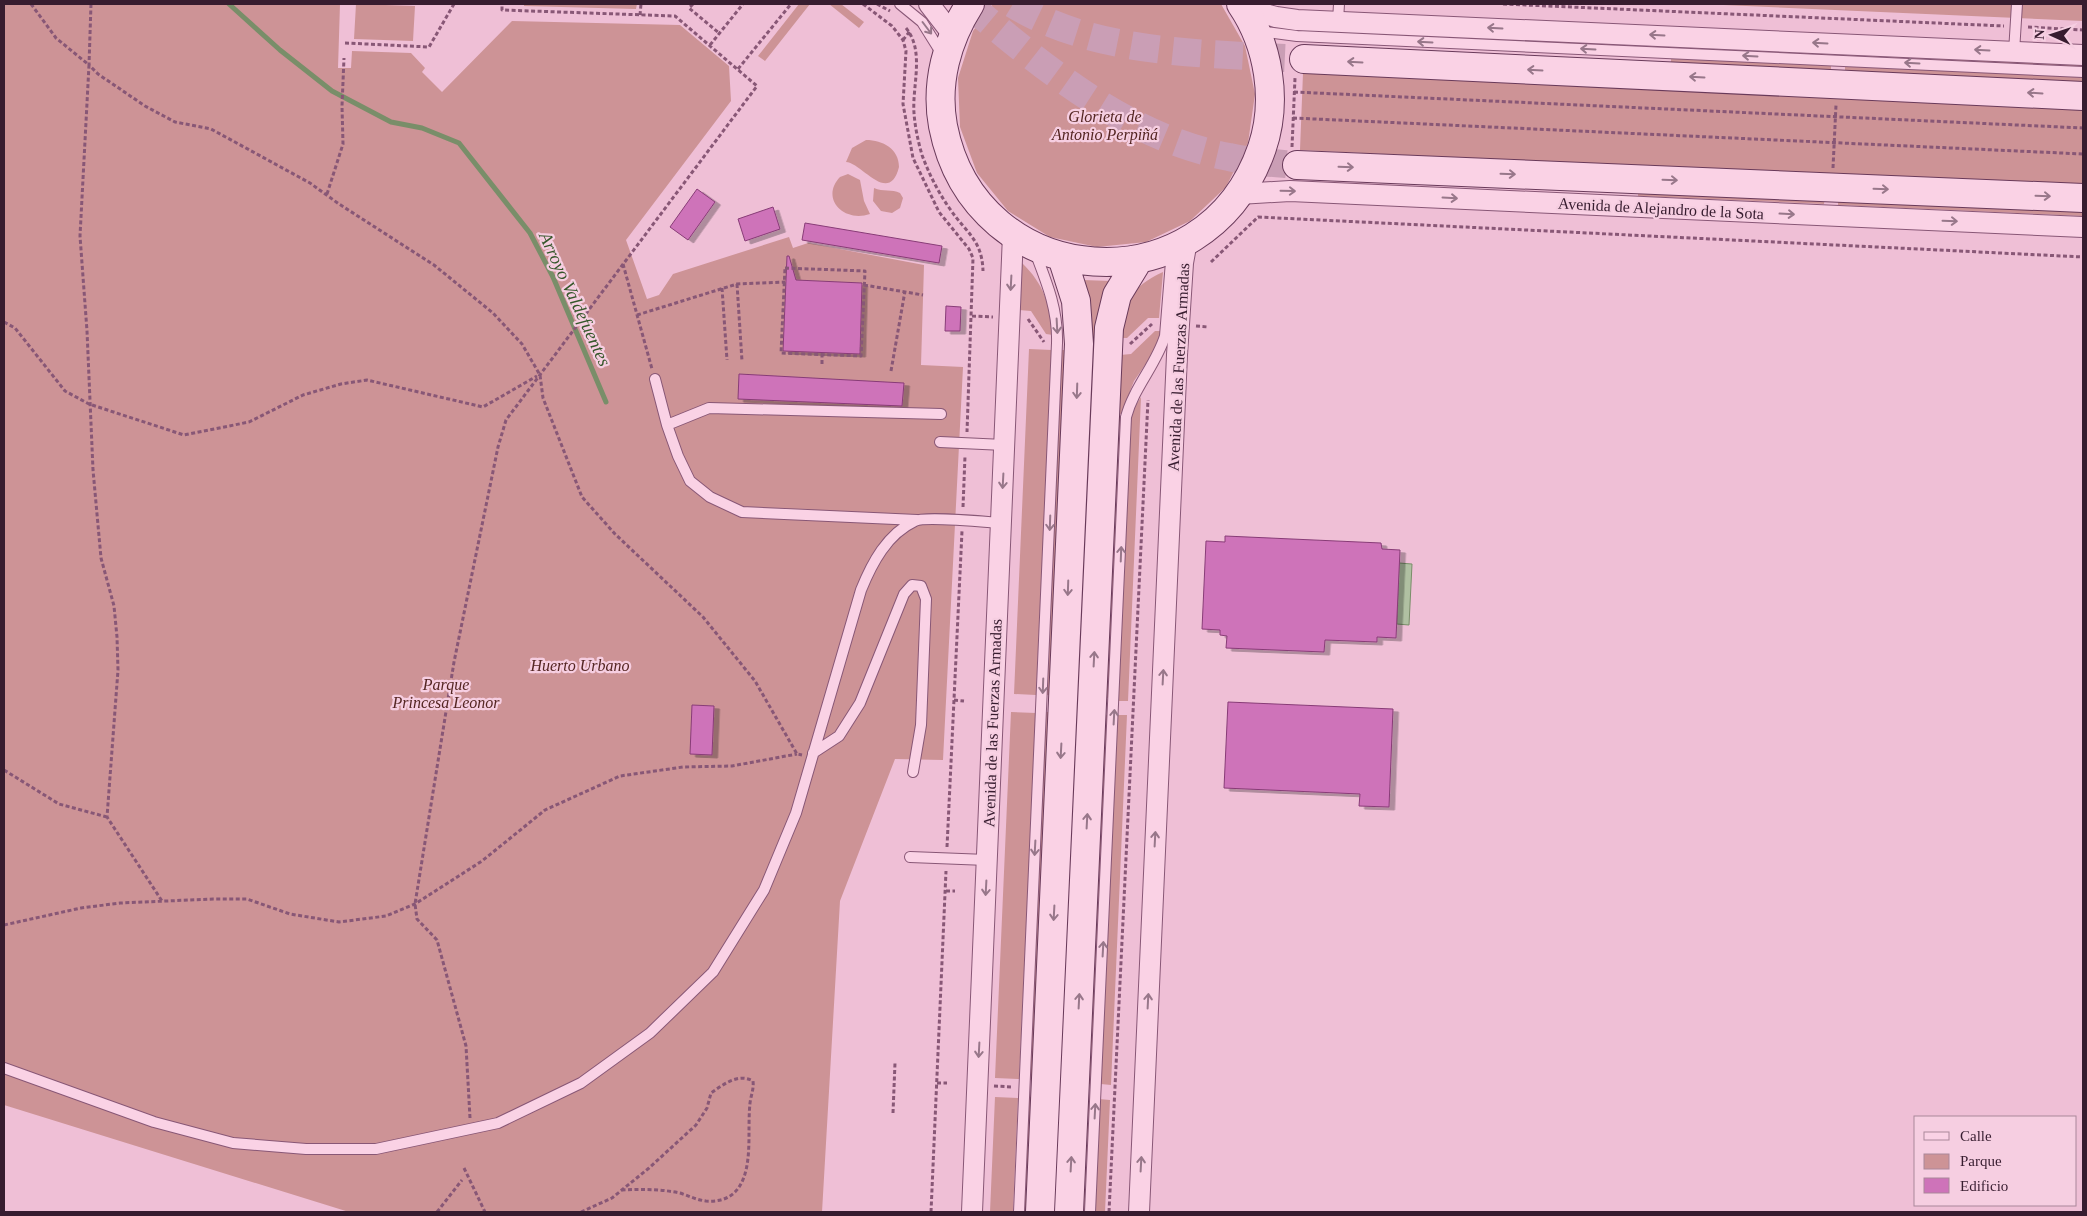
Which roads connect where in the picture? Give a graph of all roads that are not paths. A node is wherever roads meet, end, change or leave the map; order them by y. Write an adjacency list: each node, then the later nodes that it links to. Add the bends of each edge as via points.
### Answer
1 (900, 4): 7 (lane, one-way to 7)
2 (929, 4): 7 (street)
3 (970, 4): 7 (street)
4 (2017, 4): 8 (lane)
5 (1338, 12): 6 (street, via 1286,19); 8 (street, one-way to 5)
6 (1246, 14): 11 (lane, one-way to 6, via 1306,36); 14 (street, via 1267,67 1268,124 1258,161)
7 (949, 47): 17 (street, via 942,80 942,117 955,165 977,201 996,222)
8 (2014, 52): 9 (street)
9 (2083, 55)
10 (1299, 66): 12 (street, one-way to 10)
11 (2083, 72)
12 (2083, 96)
13 (1294, 156): 15 (street, Avenida de Alejandro de la Sota, one-way to 15)
14 (1239, 194): 16 (street, Avenida de Alejandro de la Sota, one-way to 16, via 1290,191); 18 (street, via 1221,216)
15 (2083, 198)
16 (2083, 227)
17 (1023, 240): 19 (street); 25 (street, Avenida de las Fuerzas Armadas, one-way to 25); 34 (lane, one-way to 34, via 1053,302 1058,337)
18 (1179, 245): 20 (street); 37 (lane, Avenida de las Fuerzas Armadas, one-way to 18, via 1126,417 1131,399 1161,349); 38 (street, Avenida de las Fuerzas Armadas, one-way to 18, via 1183,263)
19 (1062, 257): 20 (street, via 1100,263); 35 (street, one-way to 35, via 1076,301 1079,344)
20 (1139, 260): 36 (street, one-way to 20, via 1109,328 1118,295)
21 (655, 379): 23 (lane)
22 (941, 414): 23 (lane, via 709,408)
23 (668, 425): 26 (lane, via 690,481 710,497 742,512)
24 (940, 442): 25 (lane)
25 (1004, 444): 27 (street, Avenida de las Fuerzas Armadas, one-way to 27)
26 (917, 520): 27 (lane); 28 (lane, via 896,534 874,560 861,590)
27 (1001, 523): 31 (street, Avenida de las Fuerzas Armadas)
28 (813, 753): 29 (lane, via 839,736 860,702 904,594 912,585 921,586 926,600 922,725); 32 (lane, via 796,813 764,890 712,972 650,1033 582,1084 498,1123 376,1149 306,1149 233,1143 154,1122)
29 (913, 772)
30 (910, 857): 31 (lane)
31 (987, 860): 33 (street, Avenida de las Fuerzas Armadas, one-way to 33)
32 (4, 1068)
33 (972, 1212)
34 (1019, 1212)
35 (1040, 1212)
36 (1069, 1212)
37 (1090, 1212)
38 (1139, 1212)

